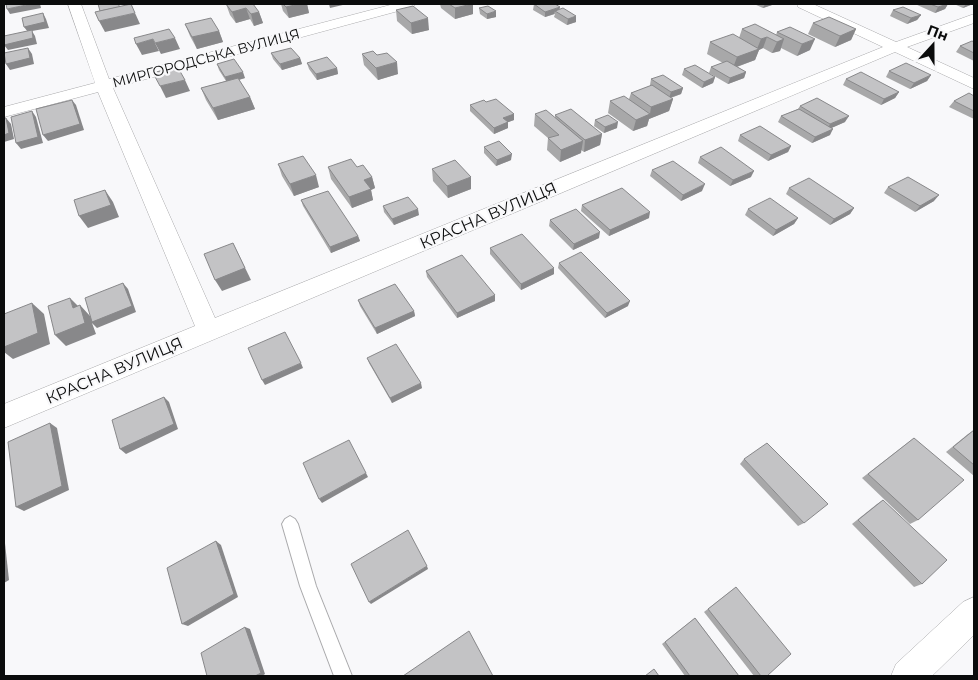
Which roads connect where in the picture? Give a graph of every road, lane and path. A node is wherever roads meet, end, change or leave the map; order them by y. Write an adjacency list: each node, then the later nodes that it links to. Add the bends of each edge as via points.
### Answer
1 (74, 4): 7 (street)
2 (408, 4): 7 (street, МИРГОРОДСЬКА ВУЛИЦЯ)
3 (803, 4): 5 (street)
4 (974, 18): 5 (street, КРАСНА ВУЛИЦЯ)
5 (895, 46): 6 (street); 9 (street, КРАСНА ВУЛИЦЯ)
6 (974, 84)
7 (104, 86): 8 (street, МИРГОРОДСЬКА ВУЛИЦЯ); 9 (street)
8 (4, 112)
9 (208, 331): 10 (street, КРАСНА ВУЛИЦЯ)
10 (4, 416)
11 (290, 524): 13 (lane, via 308,586)
12 (974, 613): 14 (street)
13 (343, 676)
14 (908, 676)

